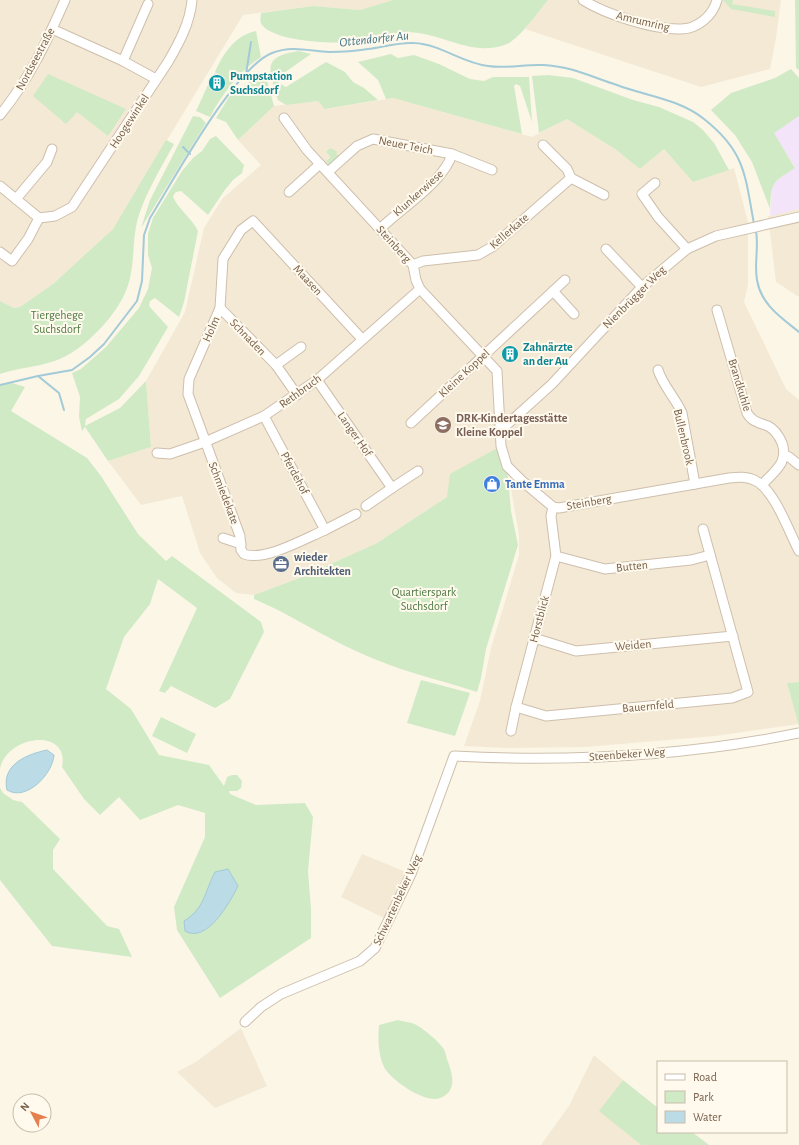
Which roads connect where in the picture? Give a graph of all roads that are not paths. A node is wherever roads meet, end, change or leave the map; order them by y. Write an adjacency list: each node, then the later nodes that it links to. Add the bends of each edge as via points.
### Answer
1 (65, 0): 6 (street, Nordseestraße)
2 (192, 0): 8 (street, Hoogewinkel, via 191,13 179,42)
3 (583, 0): 4 (street, Amrumring, via 621,17 682,29 698,24 711,13)
4 (717, 0)
5 (148, 4): 7 (street)
6 (52, 29): 7 (street); 9 (street, Nordseestraße, via 20,90)
7 (123, 61): 8 (street)
8 (156, 79): 24 (street, Hoogewinkel, via 72,207 56,216)
9 (0, 116)
10 (284, 118): 14 (street, Steinberg)
11 (544, 145): 17 (street, via 567,169)
12 (52, 149): 22 (street, via 47,162)
13 (452, 154): 15 (street, Neuer Teich); 16 (street, Neuer Teich, via 373,139 357,146); 26 (street, Klunkerwiese, via 449,165)
14 (320, 164): 16 (street, Steinberg); 20 (street)
15 (492, 170)
16 (328, 172): 26 (street, Steinberg)
17 (571, 178): 21 (street); 30 (street, Kellerkate, via 492,247 478,255 423,261)
18 (655, 183): 27 (street, via 642,194 658,217)
19 (0, 186): 22 (street)
20 (289, 192)
21 (604, 194)
22 (16, 199): 24 (street)
23 (799, 217): 27 (street, Nienbrügger Weg, via 716,236)
24 (40, 218): 29 (street, via 12,261)
25 (253, 221): 35 (street, Holm, via 241,230 223,259); 38 (street, Maasen)
26 (380, 229): 30 (street, Steinberg)
27 (687, 248): 32 (street, Nienbrügger Weg)
28 (606, 249): 32 (street)
29 (0, 252)
30 (413, 265): 33 (street, Steinberg)
31 (565, 280): 34 (street, Kleine Koppel)
32 (642, 287): 47 (street, Nienbrügger Weg, via 552,384)
33 (420, 289): 38 (street, Rethbruch); 40 (street, Steinberg)
34 (553, 291): 37 (street); 40 (street, Kleine Koppel)
35 (220, 308): 41 (street, Schnaden); 48 (street, Holm, via 188,379 188,394)
36 (717, 310): 50 (street, Brandkuhle, via 747,413 752,420 773,430 781,441)
37 (574, 314)
38 (362, 339): 43 (street, Rethbruch)
39 (301, 347): 41 (street, Schnaden)
40 (484, 356): 46 (street, Kleine Koppel); 47 (street, Steinberg, via 497,371)
41 (276, 365): 44 (street, Schnaden)
42 (658, 370): 53 (street, Bullenbrook, via 661,380 682,413)
43 (317, 380): 44 (street, Rethbruch); 55 (street, Langer Hof)
44 (296, 395): 45 (street, Rethbruch)
45 (264, 416): 48 (street, Rethbruch); 60 (street, Pferdehof)
46 (411, 423)
47 (501, 430): 57 (street, Steinberg, via 501,446 507,466)
48 (205, 442): 49 (street, Rethbruch, via 170,454); 62 (street, Schmiedekate)
49 (157, 453)
50 (784, 456): 51 (street); 54 (street, via 775,472)
51 (799, 464)
52 (418, 471): 55 (street)
53 (695, 484): 54 (street, Steinberg, via 738,477 748,478); 57 (street, Steinberg, via 559,508)
54 (762, 485): 63 (street, via 773,499)
55 (392, 488): 56 (street)
56 (366, 506)
57 (552, 507): 65 (street, Horstblick)
58 (356, 514): 60 (street)
59 (703, 529): 64 (street)
60 (325, 530): 62 (street, Schmiedekate, via 256,557 244,554)
61 (223, 538): 62 (street, Schmiedekate)
62 (241, 544)
63 (799, 551)
64 (710, 555): 65 (street, Butten, via 691,560 605,569); 66 (street)
65 (556, 556): 67 (street, Horstblick)
66 (733, 636): 67 (street, Weiden, via 576,651); 68 (street, Bauernfeld, via 748,692 732,698 546,716)
67 (534, 638): 68 (street, Horstblick)
68 (516, 707): 69 (street, Horstblick)
69 (511, 731)
70 (799, 734): 71 (street, Steenbeker Weg, via 731,744 615,755 500,758)
71 (454, 756): 72 (street, Schwartenbeker Weg, via 412,874 375,948 360,961 281,994 261,1007)
72 (245, 1022)

